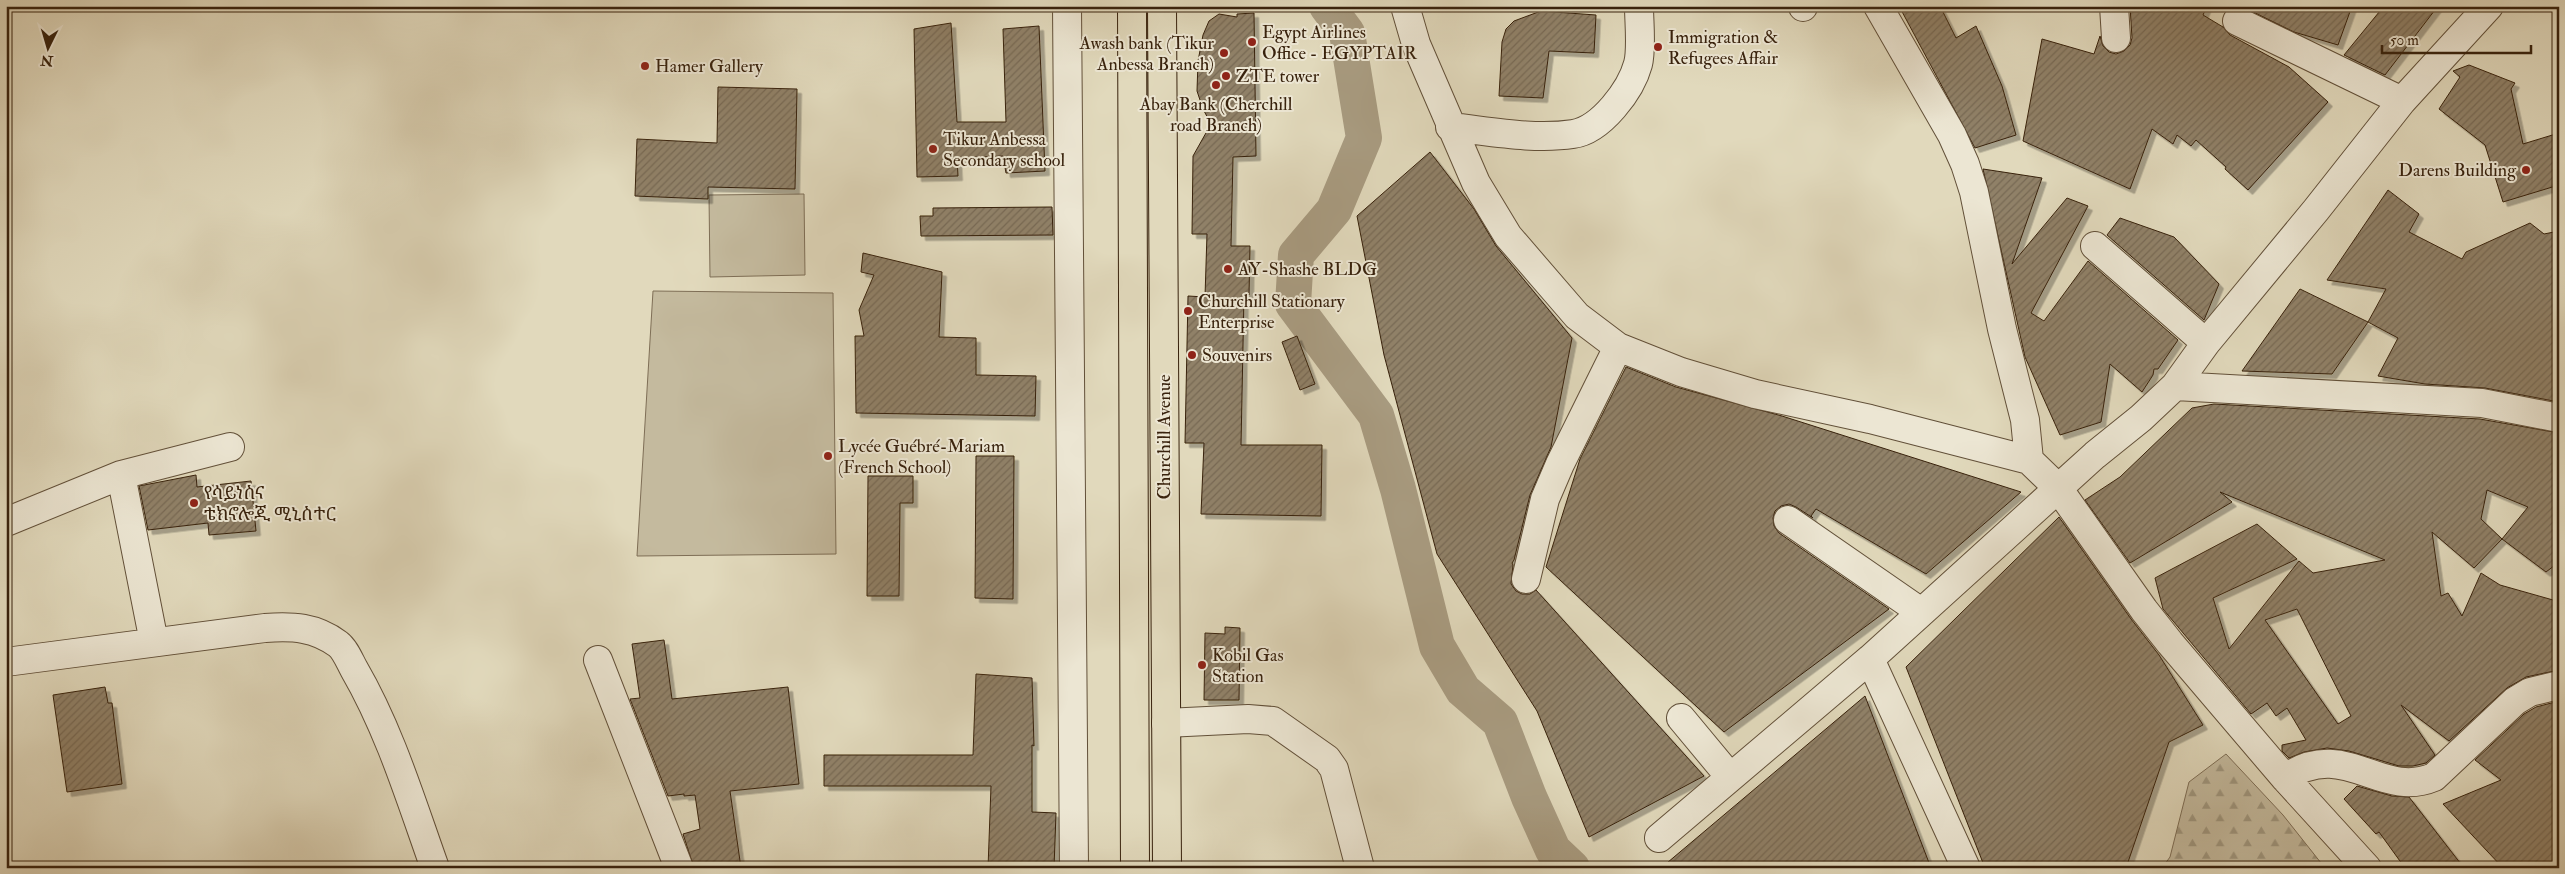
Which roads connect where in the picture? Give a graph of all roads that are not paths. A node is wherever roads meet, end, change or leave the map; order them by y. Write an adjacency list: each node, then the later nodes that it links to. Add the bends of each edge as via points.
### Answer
1 (1068, 6): 38 (street)
2 (1132, 6): 39 (main road, Churchill Avenue)
3 (1405, 6): 12 (street, via 1416,44)
4 (1639, 6): 12 (street, via 1639,63 1625,95 1600,120 1574,134 1526,135)
5 (1878, 6): 19 (street, via 1952,135 1969,178 2025,420)
6 (2114, 6): 10 (street)
7 (2489, 6): 11 (street)
8 (1163, 8): 32 (main road, Churchill Avenue)
9 (2238, 21): 11 (street)
10 (2116, 38)
11 (2402, 101): 14 (street)
12 (1450, 127): 15 (street, via 1476,183 1508,236 1577,316)
13 (2095, 246): 14 (street)
14 (2206, 343): 16 (street)
15 (1618, 346): 19 (street, via 1680,372 1755,394 1870,419); 24 (street, via 1545,499)
16 (2175, 386): 17 (street, via 2482,403); 21 (street)
17 (2559, 418)
18 (230, 447): 20 (street)
19 (2029, 460): 21 (street)
20 (121, 476): 23 (street); 26 (street)
21 (2058, 488): 25 (street); 34 (street, via 2144,610)
22 (1788, 520): 25 (street)
23 (6, 522)
24 (1526, 579)
25 (1921, 612): 27 (street)
26 (154, 642): 29 (street); 36 (street, via 295,626 316,631 340,645 368,694)
27 (1870, 658): 33 (street); 42 (street)
28 (598, 660): 37 (street)
29 (6, 662)
30 (2559, 685): 34 (street, via 2530,692 2515,701 2434,778 2424,782 2411,784 2328,762 2296,770)
31 (1682, 718): 33 (street)
32 (1166, 723): 40 (main road, Churchill Avenue); 41 (street, via 1274,721 1327,759 1334,769)
33 (1730, 777): 35 (street)
34 (2285, 778): 43 (street)
35 (1659, 838)
36 (435, 868)
37 (679, 868)
38 (1074, 868)
39 (1135, 868)
40 (1167, 868)
41 (1360, 868)
42 (1966, 868)
43 (2367, 868)

